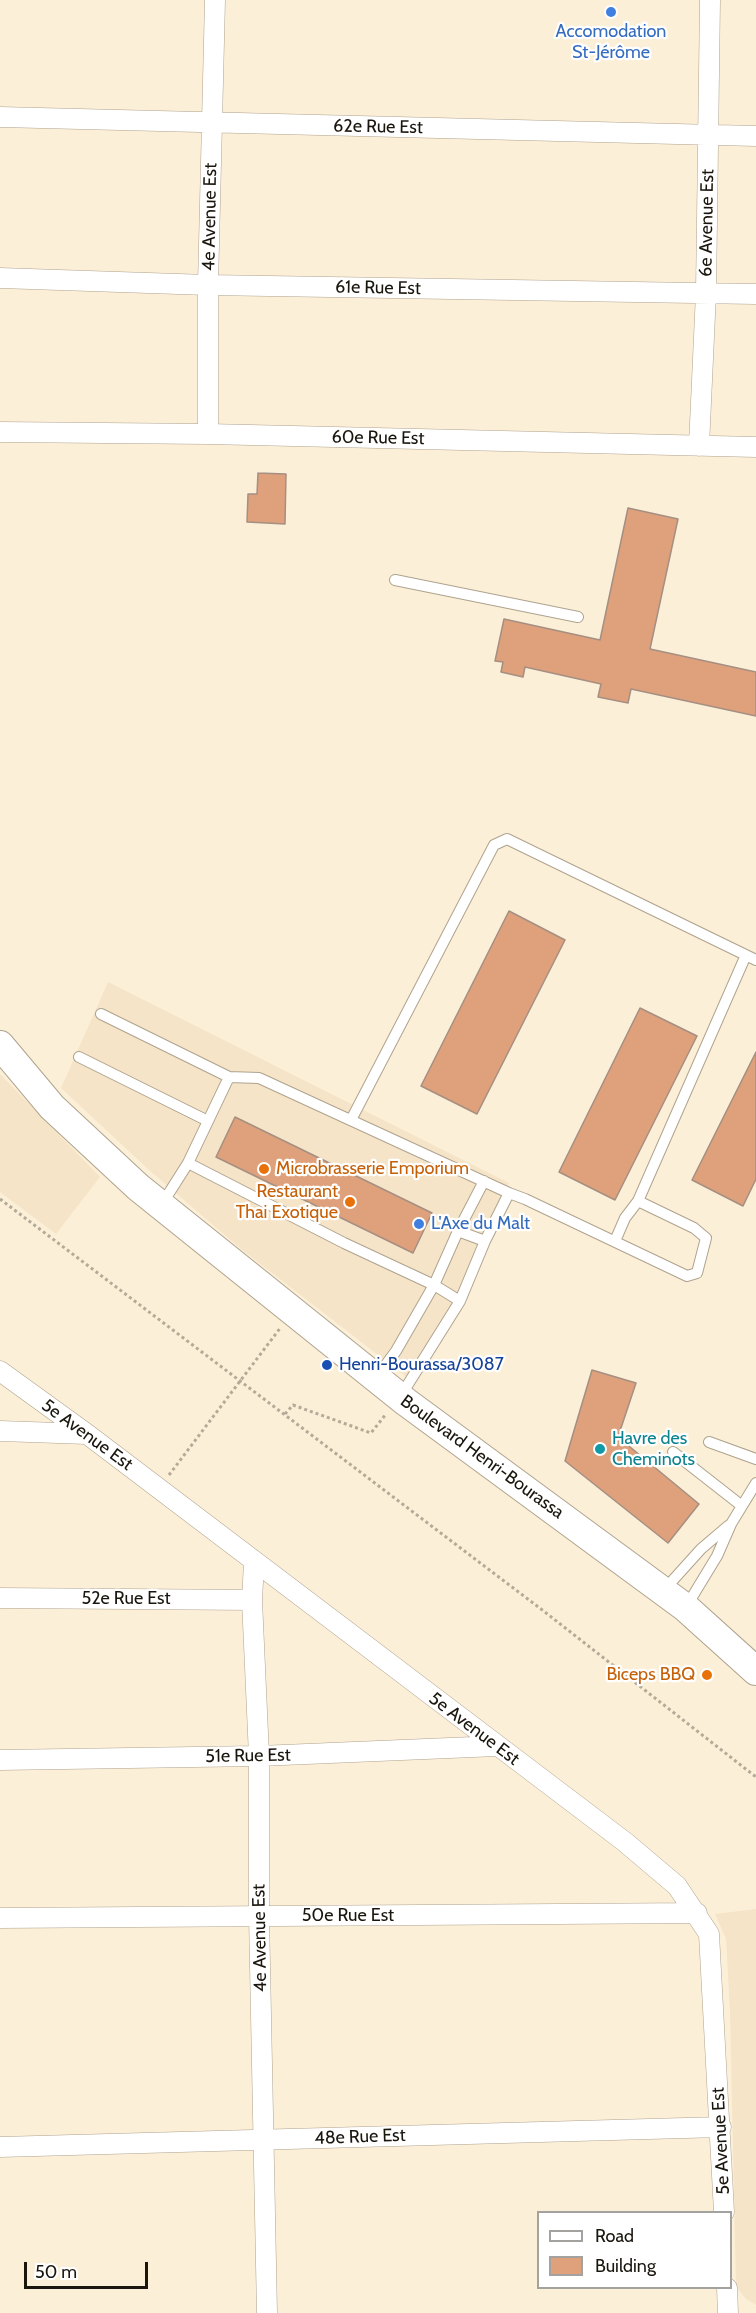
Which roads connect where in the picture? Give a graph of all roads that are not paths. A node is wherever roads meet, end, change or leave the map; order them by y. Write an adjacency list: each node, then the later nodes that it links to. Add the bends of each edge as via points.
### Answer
1 (215, 0): 4 (street, 4e Avenue Est)
2 (710, 0): 5 (street, 6e Avenue Est)
3 (0, 117): 4 (street, 62e Rue Est)
4 (212, 123): 5 (street, 62e Rue Est); 8 (street, 4e Avenue Est)
5 (710, 135): 6 (street, 62e Rue Est); 9 (street, 6e Avenue Est)
6 (756, 136)
7 (0, 278): 8 (street, 61e Rue Est)
8 (208, 285): 9 (street, 61e Rue Est); 12 (street, 4e Avenue Est)
9 (706, 293): 10 (street, 61e Rue Est); 13 (street, 6e Avenue Est)
10 (756, 294)
11 (0, 432): 12 (street, 60e Rue Est)
12 (208, 434): 13 (street, 60e Rue Est)
13 (699, 446): 14 (street, 60e Rue Est)
14 (756, 447)
15 (395, 579): 16 (lane)
16 (578, 617)
17 (751, 958): 22 (lane, via 507,839 494,845); 27 (lane)
18 (101, 1014): 21 (lane)
19 (0, 1045): 28 (main road, Boulevard Henri-Bourassa, via 52,1107)
20 (79, 1058): 23 (lane)
21 (229, 1077): 22 (lane, via 259,1078); 23 (lane)
22 (351, 1120): 25 (lane)
23 (208, 1121): 24 (lane)
24 (188, 1163): 28 (lane); 32 (lane)
25 (484, 1181): 26 (lane); 29 (lane)
26 (509, 1193): 30 (lane); 31 (lane)
27 (638, 1201): 31 (lane); 31 (lane, via 694,1228 706,1238 697,1273 687,1276)
28 (161, 1205): 35 (main road, Boulevard Henri-Bourassa)
29 (458, 1231): 30 (lane); 32 (lane)
30 (485, 1241): 33 (lane)
31 (615, 1241)
32 (434, 1285): 33 (lane); 35 (lane, via 396,1352)
33 (460, 1301): 36 (lane)
34 (0, 1371): 38 (street, 5e Avenue Est)
35 (376, 1378): 36 (main road, Boulevard Henri-Bourassa)
36 (400, 1398): 47 (main road, Boulevard Henri-Bourassa)
37 (0, 1431): 38 (street)
38 (87, 1434): 45 (street, 5e Avenue Est)
39 (709, 1442): 41 (lane)
40 (672, 1452): 43 (lane)
41 (756, 1459)
42 (756, 1483): 43 (lane)
43 (741, 1506): 44 (lane)
44 (731, 1524): 47 (lane, via 717,1556); 47 (lane, via 701,1549)
45 (254, 1563): 48 (street, 4e Avenue Est); 50 (street, 5e Avenue Est)
46 (0, 1598): 48 (street, 52e Rue Est)
47 (675, 1599): 49 (main road, Boulevard Henri-Bourassa)
48 (252, 1600): 51 (street, 4e Avenue Est)
49 (756, 1671)
50 (497, 1746): 51 (street, 51e Rue Est); 53 (street, 5e Avenue Est, via 625,1842 677,1886)
51 (259, 1756): 52 (street, 51e Rue Est); 54 (street, 4e Avenue Est)
52 (0, 1761)
53 (697, 1913): 54 (street, 50e Rue Est); 56 (street, 5e Avenue Est, via 709,1934)
54 (259, 1916): 55 (street, 50e Rue Est); 57 (street, 4e Avenue Est)
55 (0, 1918)
56 (721, 2127): 57 (street, 48e Rue Est); 59 (street, 5e Avenue Est)
57 (263, 2140): 58 (street, 48e Rue Est); 61 (street, 4e Avenue Est)
58 (0, 2147)
59 (724, 2211)
60 (727, 2289): 62 (street)
61 (267, 2313)
62 (728, 2313)

